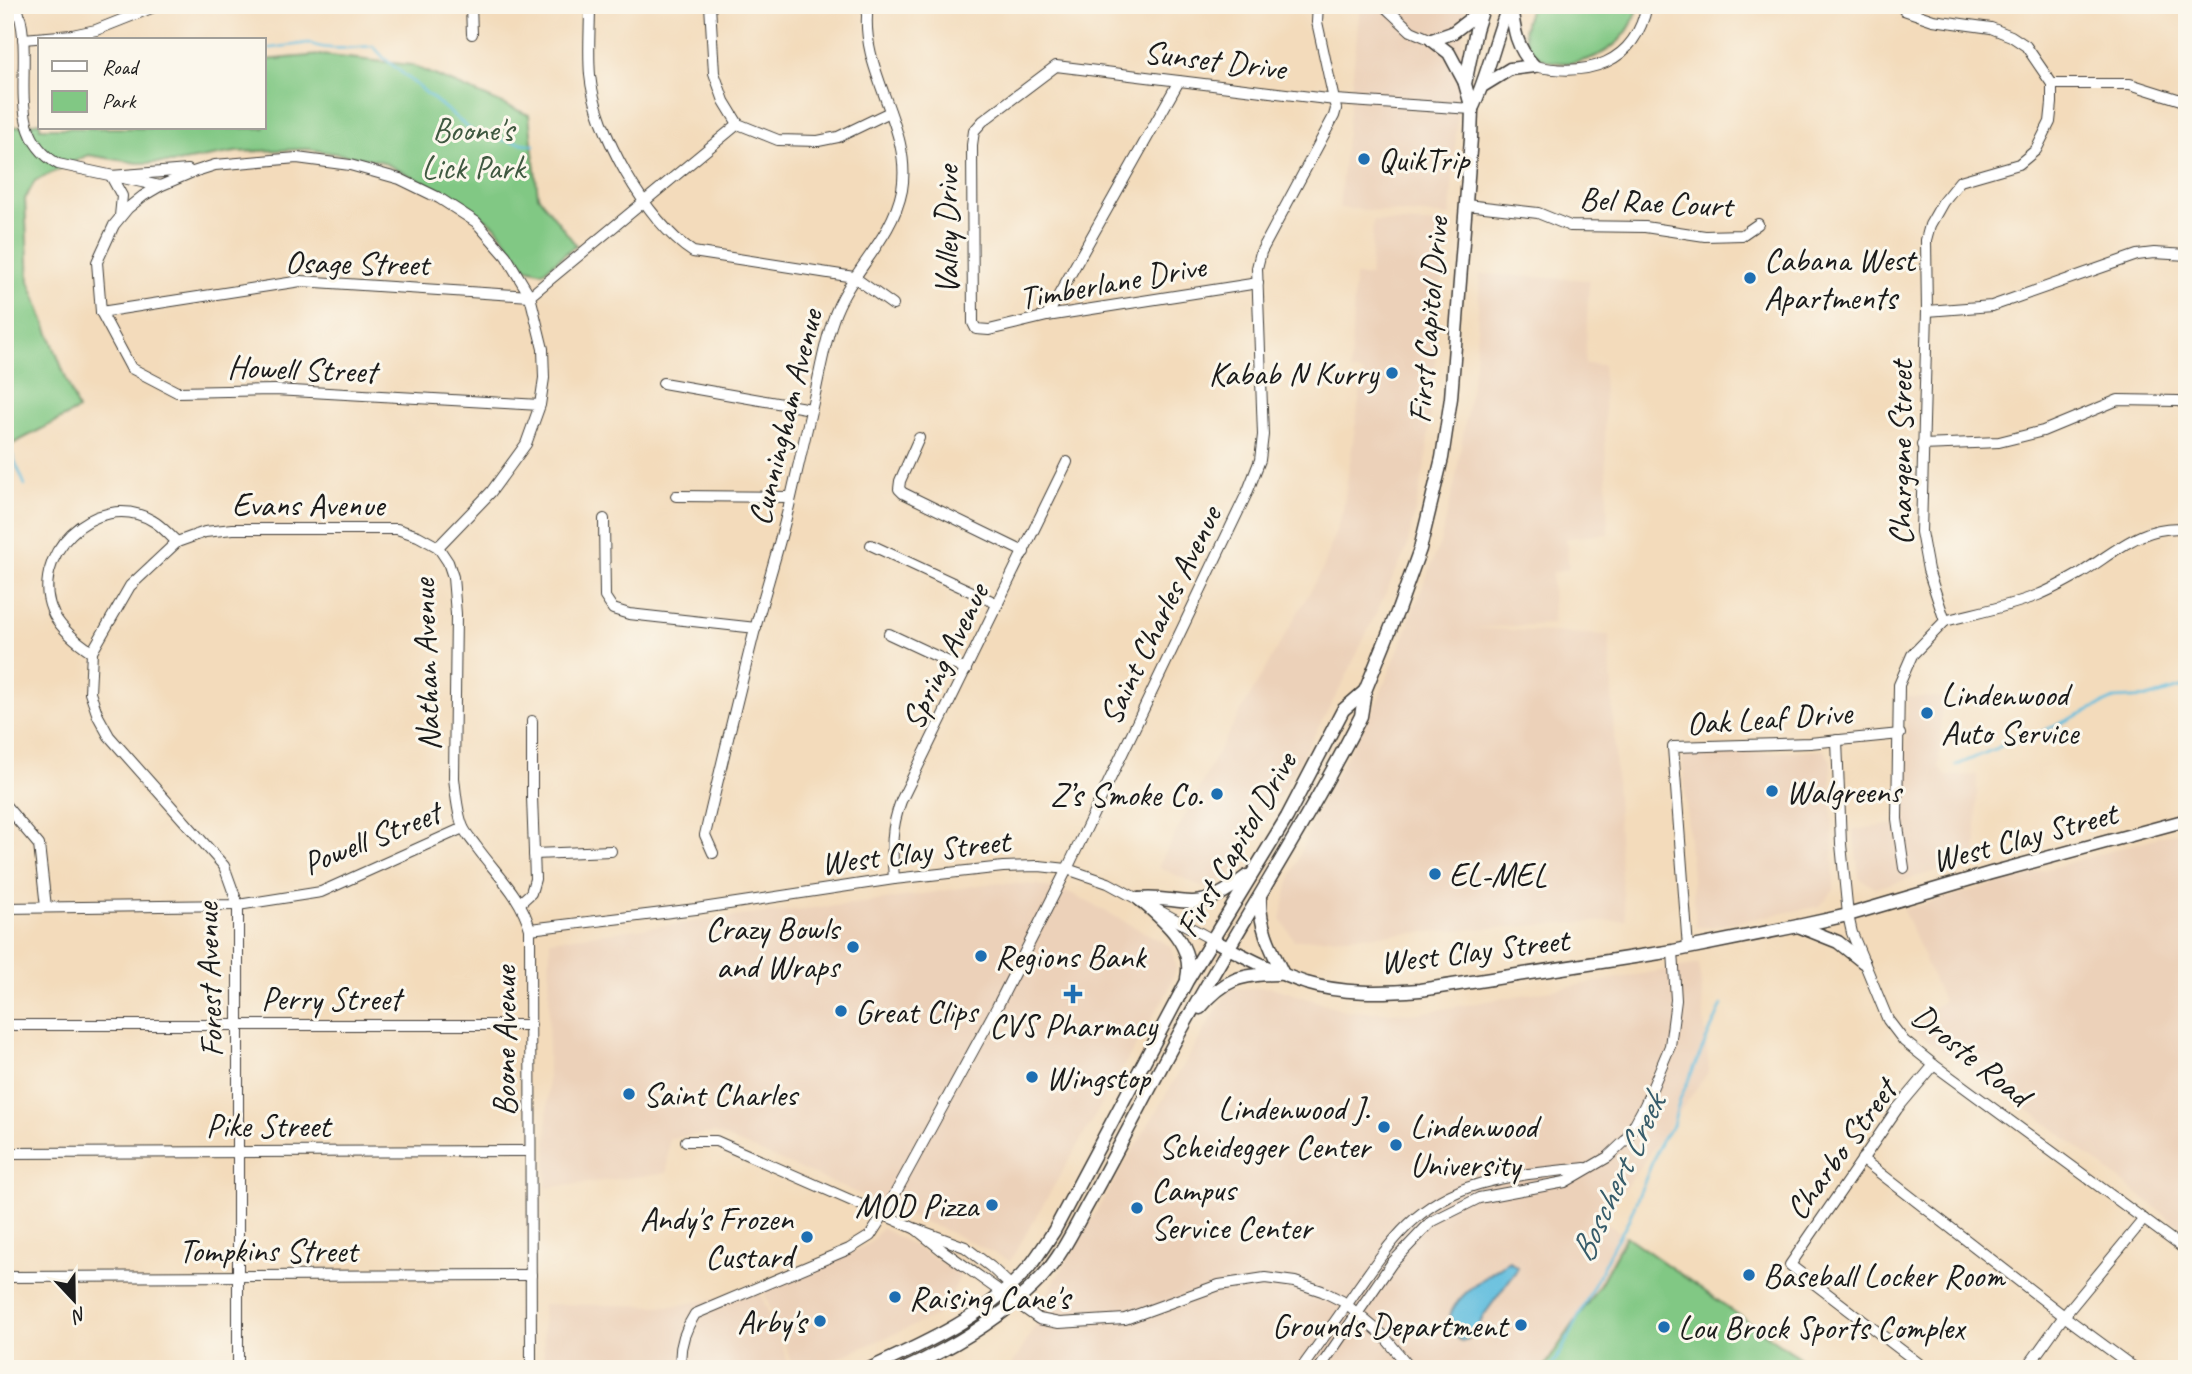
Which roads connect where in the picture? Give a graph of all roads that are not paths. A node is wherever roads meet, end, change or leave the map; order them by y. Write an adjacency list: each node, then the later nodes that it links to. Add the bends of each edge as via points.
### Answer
1 (16, 5): 16 (street)
2 (159, 5): 15 (street, via 96,30)
3 (471, 5): 13 (street)
4 (590, 5): 32 (street, via 590,77 606,136)
5 (710, 5): 27 (street, via 714,73)
6 (867, 5): 26 (street, Cunningham Avenue, via 872,63)
7 (1318, 5): 23 (street, Saint Charles Avenue, via 1317,22)
8 (1383, 5): 17 (street, via 1410,31)
9 (1510, 5): 18 (main road, via 1517,43); 22 (main road, First Capitol Drive)
10 (1647, 5): 18 (street, via 1636,36 1613,59 1582,70)
11 (1483, 8): 17 (main road, via 1452,33); 20 (main road, First Capitol Drive)
12 (1904, 10): 21 (street, via 2011,36 2026,47)
13 (472, 34)
14 (38, 38): 16 (street)
15 (39, 38)
16 (23, 39): 30 (street, via 24,114 33,143 58,164)
17 (1432, 40): 20 (main road, via 1449,53)
18 (1534, 66): 22 (main road, via 1510,69)
19 (1179, 81): 23 (street, Sunset Drive); 28 (street, Sunset Drive, via 1056,66); 43 (street)
20 (1465, 84): 25 (main road, First Capitol Drive)
21 (2052, 84): 24 (street, via 2130,84); 41 (street, Chargene Street, via 2050,122 2036,150 2019,164 1960,181 1930,225)
22 (1484, 85): 25 (main road, First Capitol Drive)
23 (1335, 100): 25 (street, Sunset Drive); 38 (street, Saint Charles Avenue, via 1334,116 1261,252)
24 (2187, 102)
25 (1472, 109): 33 (main road, First Capitol Drive)
26 (890, 112): 27 (street, via 838,137 818,141 778,140); 37 (street, Cunningham Avenue, via 904,162 902,190 885,234)
27 (738, 124): 32 (street)
28 (974, 131): 44 (street, Valley Drive)
29 (199, 170): 30 (street); 31 (street); 39 (street, Nathan Avenue, via 297,158 350,165 400,179 476,222 506,256)
30 (111, 176): 31 (street); 34 (street, via 122,196)
31 (160, 186): 34 (street)
32 (645, 203): 37 (street, via 693,252); 39 (street)
33 (1466, 205): 35 (street, Bel Rae Court, via 1538,213 1570,226 1645,227 1705,236 1742,235); 66 (main road, First Capitol Drive, via 1451,398 1437,485 1409,581)
34 (118, 220): 42 (street, via 97,262)
35 (1759, 224)
36 (2187, 256): 41 (street, via 2137,255 1992,306)
37 (854, 277): 40 (street); 48 (street, Cunningham Avenue, via 832,321)
38 (1258, 283): 43 (street, Timberlane Drive); 78 (street, Saint Charles Avenue, via 1260,460)
39 (530, 296): 42 (street, Osage Street, via 301,281); 47 (street, Nathan Avenue, via 543,349)
40 (893, 305)
41 (1927, 311): 50 (street, Chargene Street)
42 (101, 312): 47 (street, Howell Street, via 131,368 177,392 275,390)
43 (1047, 316): 44 (street, Timberlane Drive, via 989,330)
44 (976, 328)
45 (663, 383): 48 (street)
46 (2187, 404): 50 (street, via 2118,400 2043,431 1998,442)
47 (540, 405): 58 (street, Nathan Avenue, via 515,461)
48 (811, 409): 53 (street, Cunningham Avenue)
49 (919, 438): 59 (street, via 900,481 903,494)
50 (1922, 444): 61 (street, Chargene Street, via 1920,533)
51 (1067, 461): 59 (street, Spring Avenue)
52 (676, 496): 53 (street)
53 (790, 497): 62 (street, Cunningham Avenue)
54 (604, 519): 62 (street, via 605,597 613,609)
55 (2187, 529): 61 (street, via 2151,531 2045,592)
56 (177, 542): 58 (street, Evans Avenue, via 233,529 397,529); 64 (street, Forest Avenue, via 130,586); 64 (street, via 152,520 121,512 86,522 58,549 49,568 53,614 68,634)
57 (871, 545): 60 (street)
58 (438, 547): 72 (street, Nathan Avenue, via 448,562 456,600 454,778)
59 (1024, 552): 60 (street, Spring Avenue)
60 (998, 604): 65 (street, Spring Avenue)
61 (1945, 621): 68 (street, via 1912,655 1905,669 1899,685)
62 (756, 628): 75 (street, Cunningham Avenue, via 705,835)
63 (889, 634): 65 (street)
64 (92, 652): 83 (street, Forest Avenue, via 90,693 109,737 224,866)
65 (966, 670): 79 (street, Spring Avenue, via 895,818 891,839)
66 (1365, 691): 76 (main road, First Capitol Drive, via 1343,710); 80 (main road, First Capitol Drive, via 1352,735)
67 (532, 721): 74 (street)
68 (1900, 734): 69 (street, Oak Leaf Drive); 77 (street, via 1897,819)
69 (1838, 740): 86 (street, Droste Road); 91 (street, Oak Leaf Drive, via 1673,747)
70 (5, 805): 84 (street, via 39,845)
71 (2187, 820): 86 (main road, West Clay Street)
72 (463, 828): 82 (street, Nathan Avenue); 83 (street, Powell Street, via 321,892)
73 (611, 851): 74 (street)
74 (534, 853): 82 (street, via 534,886)
75 (713, 853)
76 (1256, 867): 81 (main road, via 1210,899); 89 (main road, First Capitol Drive)
77 (1904, 868)
78 (1067, 869): 79 (street, West Clay Street, via 1003,867); 81 (street, West Clay Street); 107 (street, Saint Charles Avenue)
79 (894, 879): 88 (street, West Clay Street)
80 (1260, 895): 90 (main road, First Capitol Drive); 94 (main road, via 1263,929)
81 (1139, 899): 89 (street, West Clay Street); 95 (main road, via 1171,927 1183,947)
82 (520, 903): 88 (street, Boone Avenue)
83 (238, 905): 84 (street, Powell Street); 97 (street, Forest Avenue)
84 (46, 907): 85 (street, Powell Street)
85 (5, 908)
86 (1848, 915): 87 (main road, West Clay Street); 93 (street, Droste Road)
87 (1798, 926): 91 (main road, West Clay Street); 93 (main road, via 1838,942)
88 (530, 929): 98 (street, Boone Avenue)
89 (1211, 939): 90 (main road, West Clay Street); 95 (main road, First Capitol Drive)
90 (1228, 947): 94 (main road, West Clay Street); 99 (main road, First Capitol Drive)
91 (1688, 947): 92 (main road, West Clay Street)
92 (1673, 951): 94 (main road, West Clay Street, via 1382,993 1315,985); 106 (street, via 1676,1000 1670,1046 1626,1140)
93 (1863, 962): 100 (street, Droste Road, via 1888,1020 1904,1041)
94 (1283, 974): 99 (main road, via 1234,979 1213,992)
95 (1187, 981): 114 (main road, First Capitol Drive, via 1054,1231 1029,1267)
96 (5, 1025): 97 (street, Perry Street)
97 (237, 1025): 98 (street, Perry Street); 103 (street, Forest Avenue)
98 (531, 1025): 102 (street, Boone Avenue)
99 (1178, 1036): 115 (main road, First Capitol Drive, via 1069,1239 1043,1276)
100 (1934, 1065): 105 (street, Charbo Street); 108 (street, Droste Road)
101 (686, 1141): 107 (street, via 716,1141)
102 (530, 1150): 103 (street, Pike Street); 111 (street, Boone Avenue)
103 (237, 1151): 104 (street, Pike Street); 113 (street, Forest Avenue)
104 (5, 1153)
105 (1862, 1158): 118 (street); 127 (street, Charbo Street, via 1790,1265)
106 (1589, 1168): 116 (street, via 1506,1177 1447,1197 1401,1230); 117 (street, via 1565,1182 1479,1198 1437,1218 1395,1259)
107 (884, 1214): 109 (street); 121 (street, via 870,1236 849,1249 695,1314 683,1333)
108 (2144, 1219): 110 (street, Droste Road); 118 (street)
109 (916, 1228): 114 (street); 114 (street, via 965,1247 991,1267)
110 (2187, 1251)
111 (531, 1275): 113 (street, Tompkins Street); 120 (street, Boone Avenue)
112 (5, 1277): 113 (street, Tompkins Street)
113 (238, 1277): 119 (street, Forest Avenue)
114 (1005, 1289): 115 (street); 122 (main road, First Capitol Drive, via 947,1331)
115 (1016, 1301): 116 (street, via 1050,1322 1125,1320 1219,1285 1265,1278 1295,1282); 123 (main road, First Capitol Drive, via 958,1343)
116 (1347, 1305): 117 (street); 124 (street)
117 (1358, 1314): 125 (street); 126 (street, via 1386,1338)
118 (2064, 1316): 128 (street); 129 (street)
119 (238, 1369)
120 (531, 1369)
121 (681, 1369)
122 (869, 1369)
123 (905, 1369)
124 (1301, 1369)
125 (1320, 1369)
126 (1411, 1369)
127 (1926, 1369)
128 (2026, 1369)
129 (2136, 1369)

